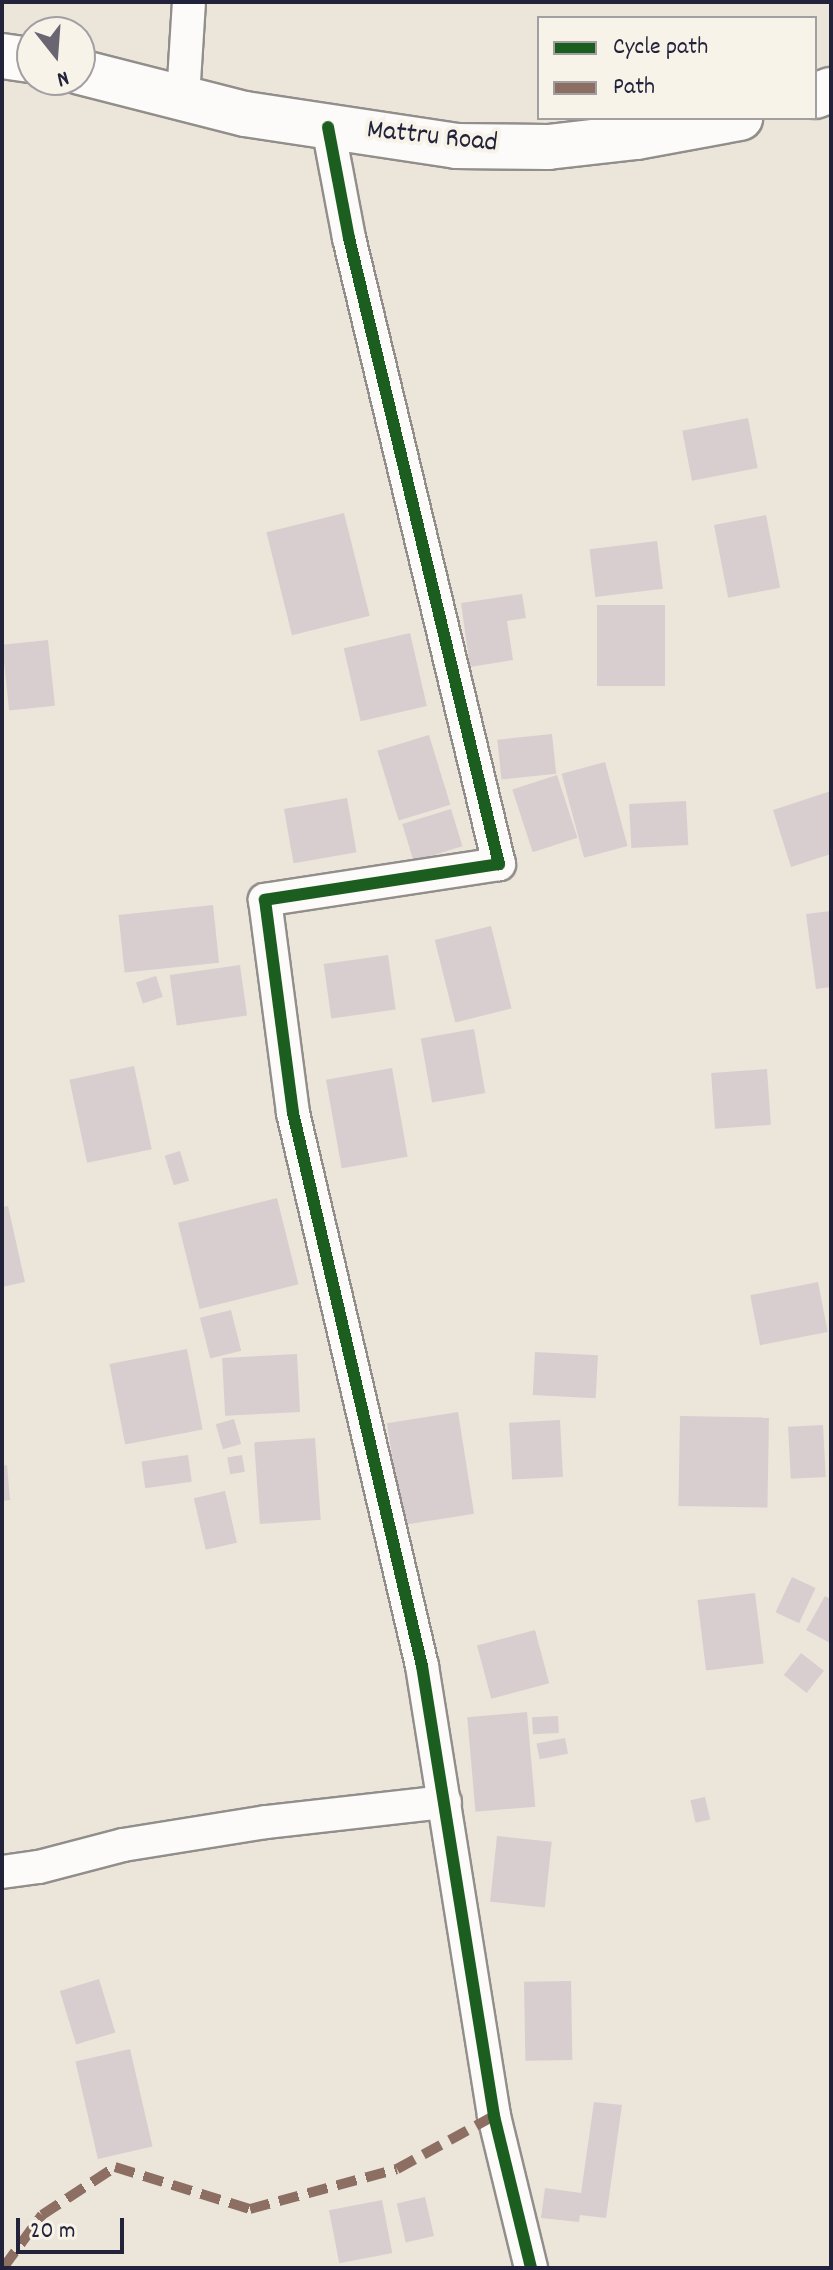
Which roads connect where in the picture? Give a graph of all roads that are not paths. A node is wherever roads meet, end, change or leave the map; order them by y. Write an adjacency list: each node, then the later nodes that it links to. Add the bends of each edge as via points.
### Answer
1 (189, 2): 3 (street)
2 (96, 76): 3 (main road, Mattru Road)
3 (183, 97): 5 (main road, Mattru Road, via 245,114)
4 (729, 120): 5 (main road, Mattru Road, via 548,147 456,146)
5 (328, 127): 6 (street, via 349,238 499,864 265,900 293,1113 422,1666)
6 (445, 1802): 7 (street, via 266,1822 123,1845); 8 (street, via 494,2116)
7 (2, 1872)
8 (531, 2268)

